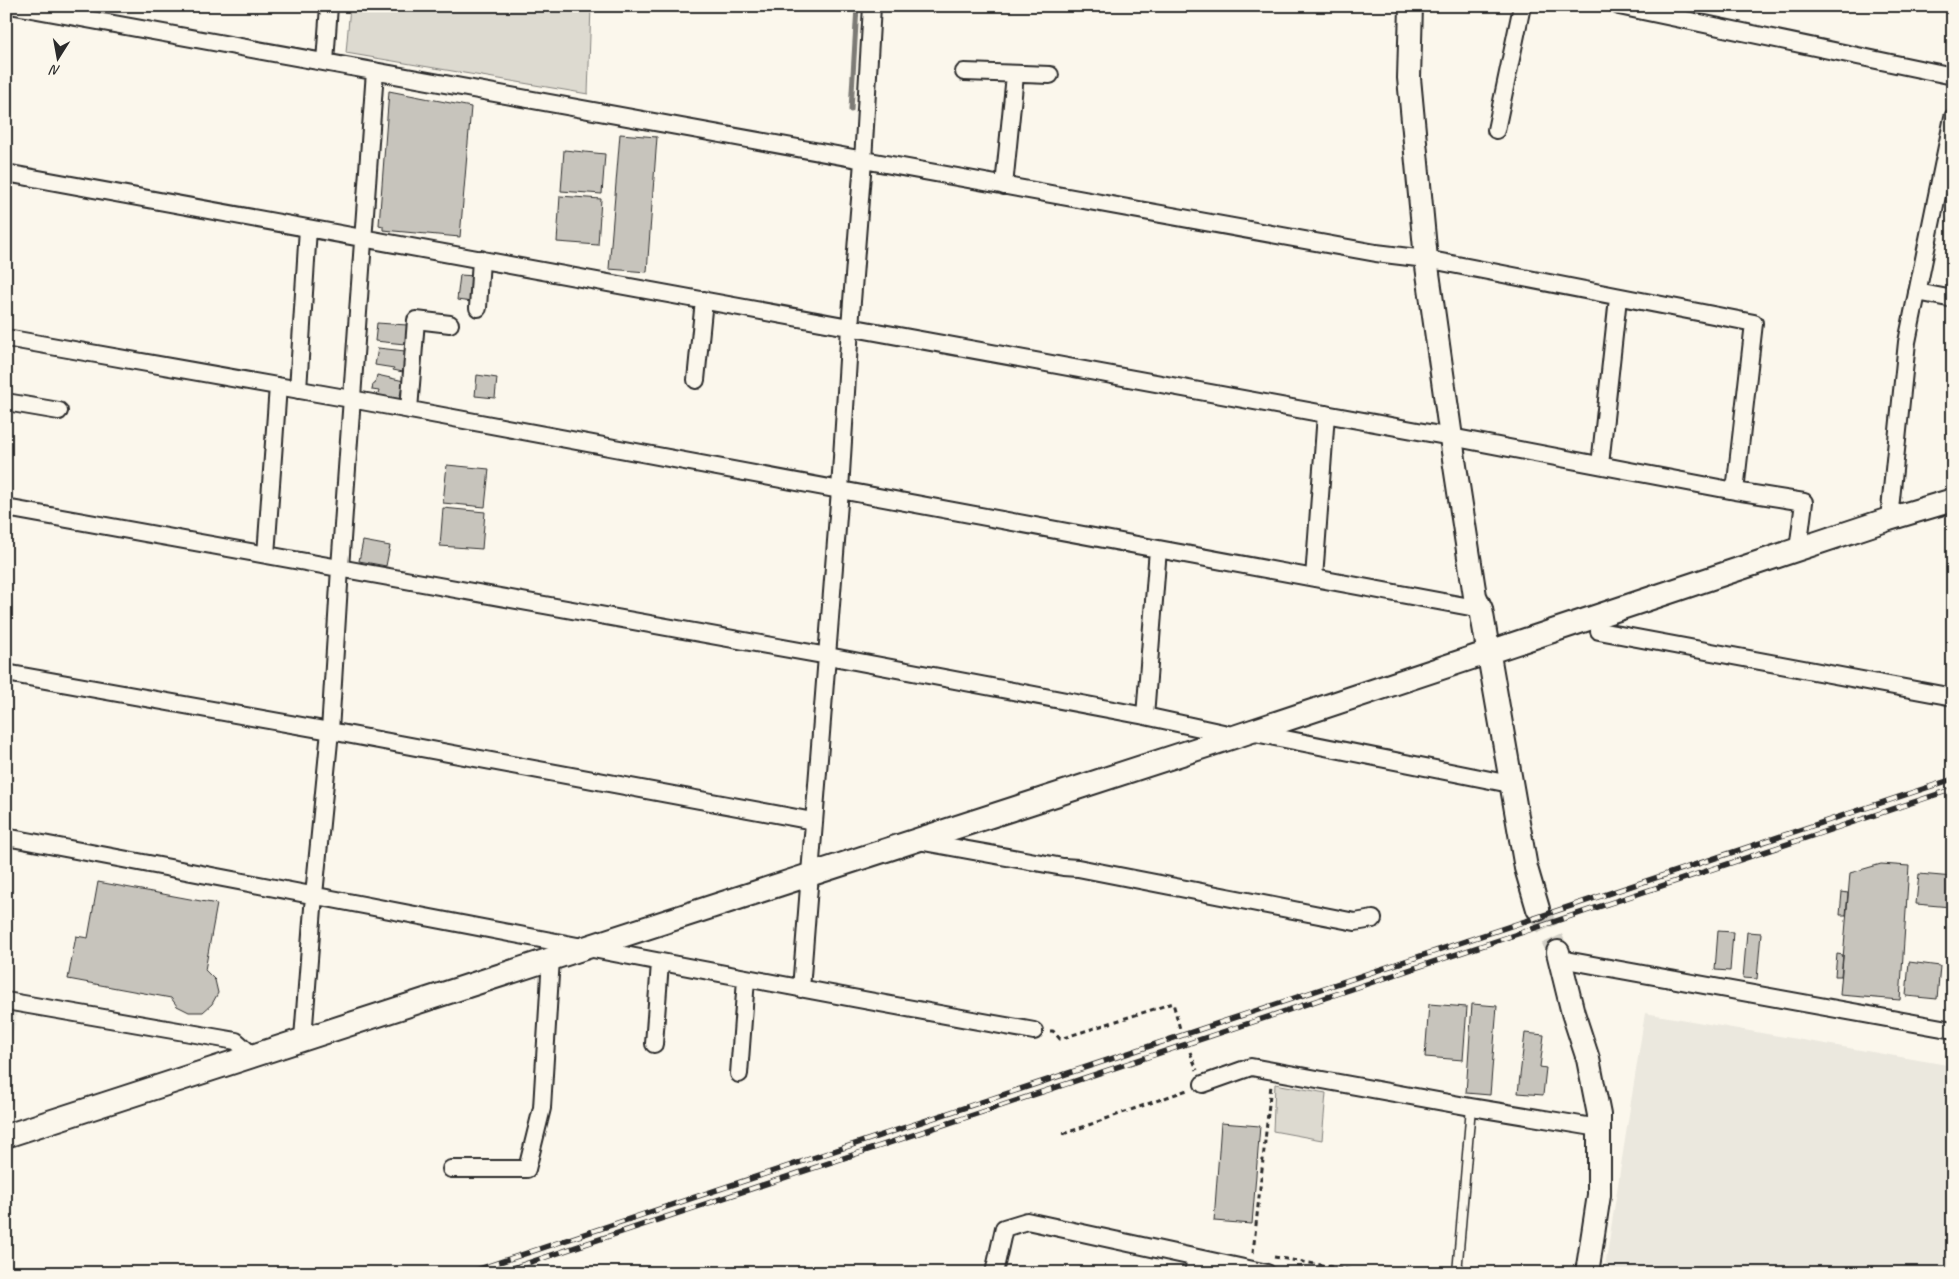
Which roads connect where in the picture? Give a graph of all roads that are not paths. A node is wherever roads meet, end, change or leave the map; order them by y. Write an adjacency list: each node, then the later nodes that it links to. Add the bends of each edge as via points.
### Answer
1 (15, 6): 7 (street)
2 (329, 6): 7 (street)
3 (872, 6): 15 (street)
4 (1411, 6): 21 (street, via 1408,78)
5 (1522, 6): 14 (street)
6 (1620, 6): 12 (street)
7 (325, 62): 8 (street)
8 (376, 71): 15 (street); 19 (street)
9 (964, 72): 10 (street)
10 (1015, 75): 11 (street); 17 (street)
11 (1050, 75)
12 (1953, 76)
13 (1953, 117): 22 (street)
14 (1496, 130)
15 (863, 161): 17 (street); 28 (street)
16 (6, 173): 18 (street)
17 (1004, 186): 21 (street)
18 (308, 228): 19 (street); 32 (street)
19 (364, 238): 20 (street); 33 (street)
20 (481, 259): 25 (street); 26 (street)
21 (1426, 259): 23 (street); 38 (street)
22 (1917, 292): 24 (street); 44 (street, via 1907,342)
23 (1618, 298): 39 (street); 41 (street, via 1754,323)
24 (1953, 299)
25 (704, 300): 28 (street); 30 (street)
26 (478, 308)
27 (450, 324): 35 (street, via 416,320)
28 (850, 327): 37 (street); 40 (street)
29 (6, 338): 31 (street)
30 (696, 380)
31 (278, 386): 32 (street); 47 (street)
32 (298, 390): 33 (street)
33 (351, 399): 35 (street); 48 (street)
34 (6, 402): 36 (street)
35 (410, 410): 40 (street)
36 (59, 411)
37 (1326, 414): 38 (street); 49 (street)
38 (1451, 437): 39 (street); 50 (street, via 1475,596)
39 (1600, 465): 41 (street)
40 (840, 490): 45 (street); 53 (street)
41 (1735, 491): 46 (street, via 1804,502)
42 (1953, 500): 44 (street)
43 (6, 508): 47 (street)
44 (1889, 519): 46 (street)
45 (1158, 549): 49 (street); 56 (street)
46 (1798, 550): 52 (street)
47 (266, 555): 48 (street)
48 (340, 568): 53 (street); 57 (street)
49 (1314, 578): 50 (street)
50 (1481, 610): 52 (street)
51 (1598, 631): 55 (street)
52 (1488, 652): 58 (street); 59 (street)
53 (828, 656): 56 (street); 60 (street)
54 (6, 672): 57 (street)
55 (1953, 697)
56 (1145, 716): 58 (street)
57 (330, 731): 60 (street); 64 (street)
58 (1241, 734): 59 (street); 62 (street)
59 (1510, 784): 65 (street, via 1526,868)
60 (813, 821): 63 (street)
61 (6, 837): 64 (street)
62 (916, 840): 63 (street); 66 (street, via 1355,922)
63 (810, 875): 67 (street); 72 (street)
64 (314, 894): 67 (street); 76 (street)
65 (1538, 909)
66 (1373, 919)
67 (582, 947): 69 (street); 70 (street)
68 (1559, 955): 74 (street); 82 (street, via 1595,1088)
69 (550, 958): 76 (street); 84 (street, via 542,1108 527,1169)
70 (660, 963): 71 (street); 77 (street)
71 (746, 979): 72 (street); 79 (street)
72 (801, 989): 75 (street)
73 (6, 1001): 78 (street, via 236,1041)
74 (1953, 1030)
75 (1034, 1031)
76 (303, 1038): 78 (street)
77 (654, 1044)
78 (252, 1055): 83 (street)
79 (739, 1074)
80 (1203, 1084): 81 (street, via 1252,1067)
81 (1471, 1107): 82 (street); 88 (lane)
82 (1599, 1128): 89 (street, via 1599,1195)
83 (6, 1136)
84 (451, 1169)
85 (1195, 1265): 86 (street, via 1027,1221 1004,1228); 87 (street)
86 (994, 1273)
87 (1267, 1273)
88 (1457, 1273)
89 (1587, 1273)

